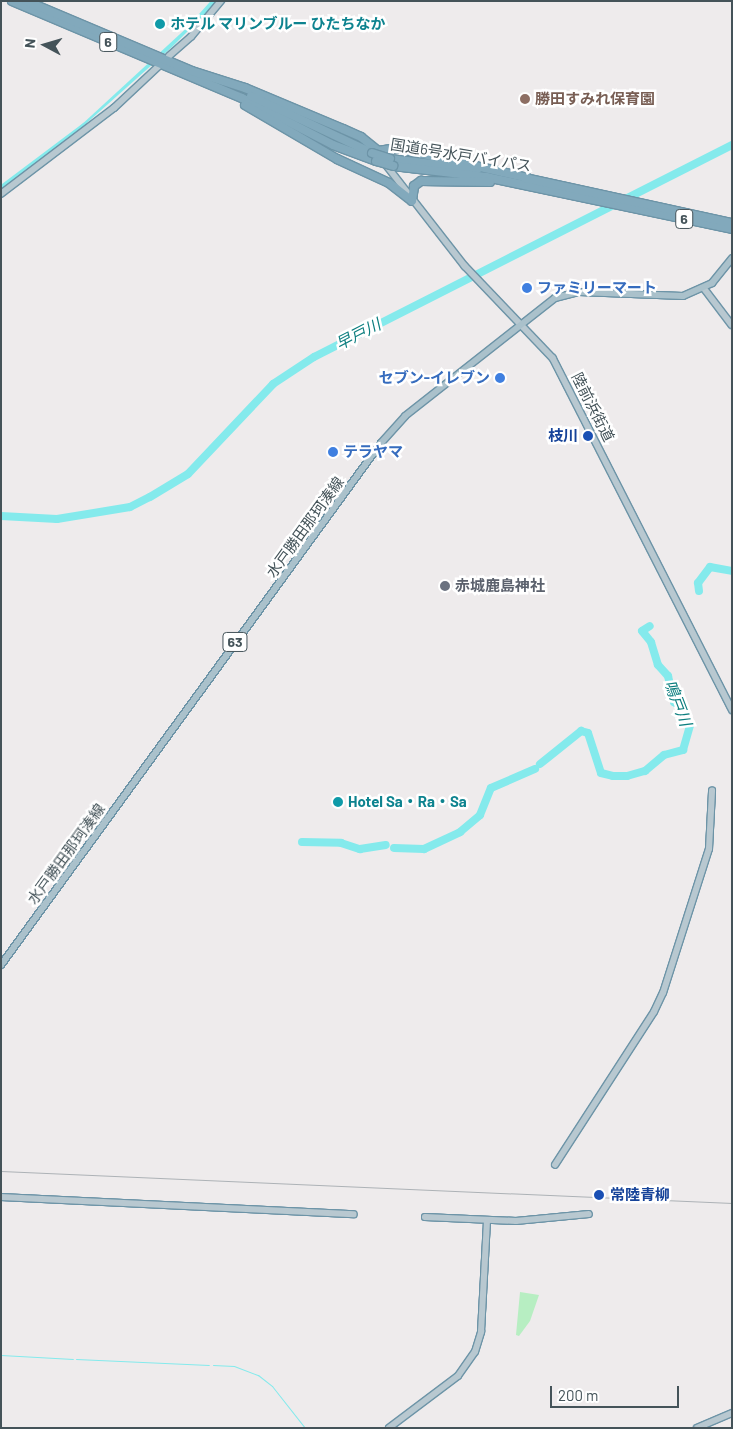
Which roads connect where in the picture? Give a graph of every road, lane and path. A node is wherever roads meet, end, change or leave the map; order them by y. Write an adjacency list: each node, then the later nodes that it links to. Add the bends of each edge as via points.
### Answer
1 (12, 1): 7 (highway, 6)
2 (26, 1): 6 (highway, 6)
3 (221, 1): 4 (street)
4 (169, 56)
5 (158, 67): 12 (street)
6 (199, 73): 8 (highway, 国道6号水戸バイパス / 6); 8 (highway, via 344,128 361,137)
7 (204, 82): 9 (highway, 国道6号水戸バイパス / 6, bridge, via 342,149 376,161); 13 (highway, via 331,156 389,183)
8 (375, 152): 9 (highway, 国道6号水戸バイパス / 6, bridge); 10 (highway, via 397,148); 13 (street, 陸前浜街道)
9 (391, 162): 10 (highway, 国道6号水戸バイパス / 6); 11 (highway, 国道6号水戸バイパス / 6)
10 (528, 178): 14 (highway, 国道6号水戸バイパス / 6)
11 (522, 184): 13 (highway, via 421,181 414,186); 15 (highway, 国道6号水戸バイパス / 6)
12 (1, 194)
13 (412, 200): 18 (street, 陸前浜街道, via 467,268)
14 (732, 223)
15 (732, 229)
16 (732, 258): 17 (main road, 水戸勝田那珂湊線 / 63, via 720,275)
17 (704, 288): 18 (main road, 水戸勝田那珂湊線 / 63, via 674,297 573,292 549,302); 19 (street)
18 (521, 324): 20 (street, 陸前浜街道, via 556,363); 22 (main road, 水戸勝田那珂湊線 / 63, via 412,409 389,433)
19 (732, 325)
20 (732, 710)
21 (712, 791): 23 (street, via 709,849 663,994)
22 (1, 965)
23 (555, 1165)
24 (1, 1197): 25 (street)
25 (354, 1214)
26 (589, 1214): 28 (street)
27 (425, 1217): 28 (street)
28 (487, 1221): 30 (street, via 481,1332 475,1352 458,1376)
29 (732, 1413): 31 (street)
30 (389, 1428)
31 (697, 1428)

